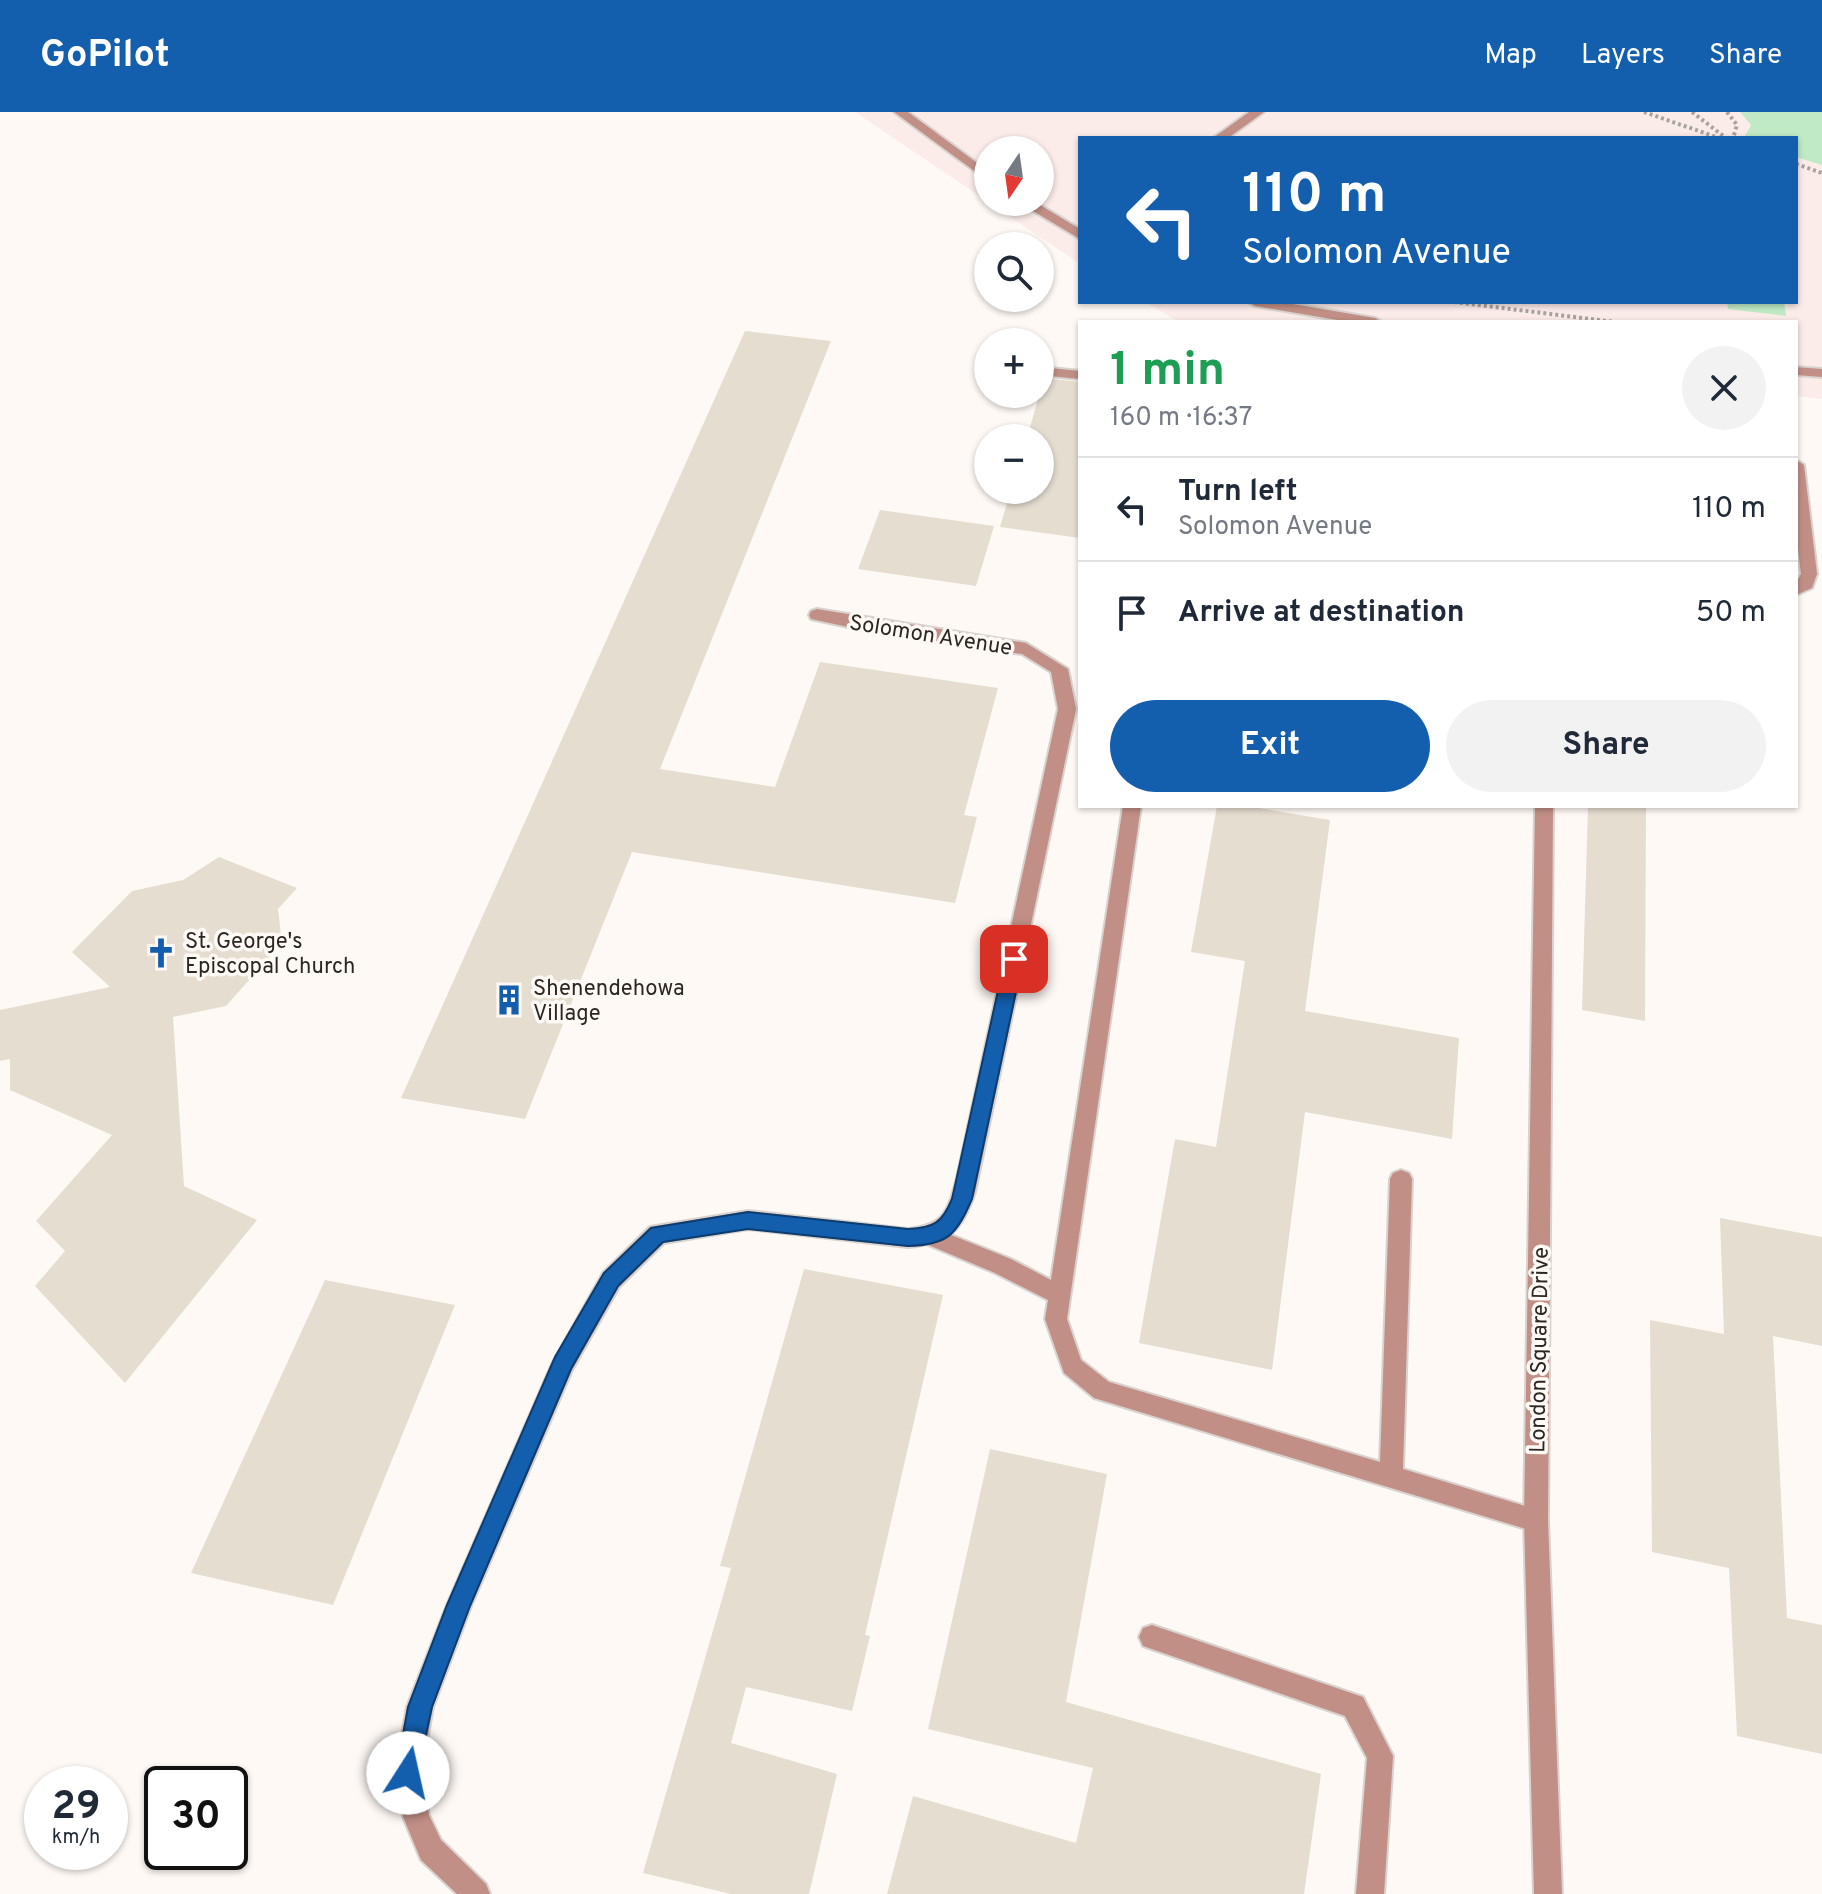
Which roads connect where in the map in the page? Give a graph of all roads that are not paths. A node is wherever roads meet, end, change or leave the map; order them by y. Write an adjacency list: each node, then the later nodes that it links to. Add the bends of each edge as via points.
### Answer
1 (900, 112): 4 (street)
2 (1258, 112): 3 (street)
3 (1222, 136)
4 (974, 167)
5 (1049, 216): 6 (street)
6 (1078, 232)
7 (1267, 304): 8 (street)
8 (1363, 320)
9 (1798, 371): 11 (street)
10 (1054, 372): 12 (street)
11 (1822, 373)
12 (1078, 375)
13 (1798, 482): 14 (street, via 1809,574)
14 (1798, 589)
15 (817, 615): 19 (street, Solomon Avenue, via 1026,649 1059,669 1067,709 968,1178 953,1221)
16 (1132, 808): 20 (street)
17 (1544, 808): 22 (street, London Square Drive)
18 (1401, 1179): 21 (street)
19 (934, 1237): 20 (street); 24 (street, via 748,1220 658,1234 611,1280 563,1364 420,1707 408,1773 416,1817 431,1850)
20 (1059, 1295): 21 (street, via 1056,1319 1072,1366 1102,1391)
21 (1391, 1477): 22 (street)
22 (1536, 1520): 26 (street, London Square Drive)
23 (1152, 1637): 25 (street, via 1354,1706 1380,1756)
24 (476, 1894)
25 (1370, 1894)
26 (1548, 1894)

